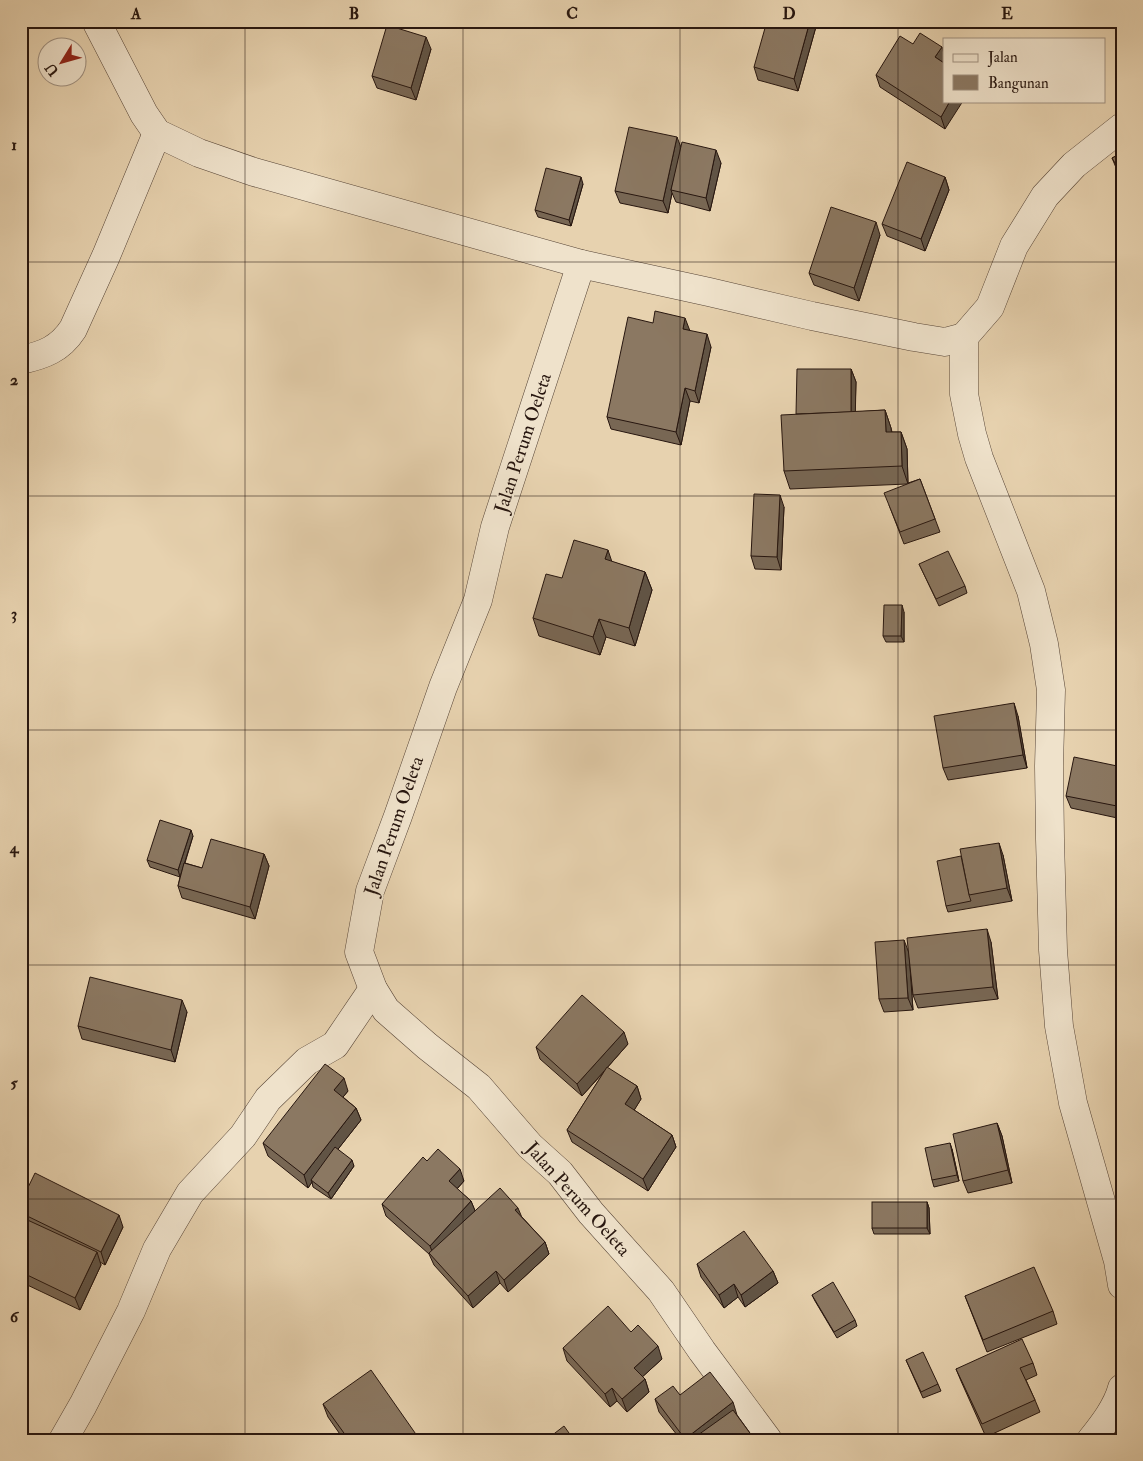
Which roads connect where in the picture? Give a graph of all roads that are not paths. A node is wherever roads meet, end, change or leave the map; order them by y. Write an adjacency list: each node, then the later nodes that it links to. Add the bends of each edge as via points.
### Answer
1 (96, 21): 3 (street, via 144,114)
2 (1122, 127): 5 (street, via 1074,165 1045,196 1014,246 990,307)
3 (158, 133): 4 (street, via 199,153 254,172); 6 (street, via 67,339 40,356)
4 (581, 264): 5 (street, via 945,342); 7 (street, Jalan Perum Oeleta, via 495,527 478,600 370,891 359,952)
5 (964, 337): 8 (street, via 964,394 972,434 1031,591 1044,644 1051,690 1050,848 1059,1026 1073,1103)
6 (21, 360)
7 (373, 989): 10 (street, via 335,1045 308,1060 268,1099 243,1136 190,1193 158,1248 131,1311); 11 (street, Jalan Perum Oeleta, via 386,1010 479,1087 530,1146 560,1173 660,1291)
8 (1120, 1269)
9 (1122, 1388): 12 (street)
10 (63, 1440)
11 (768, 1440)
12 (1091, 1440)

